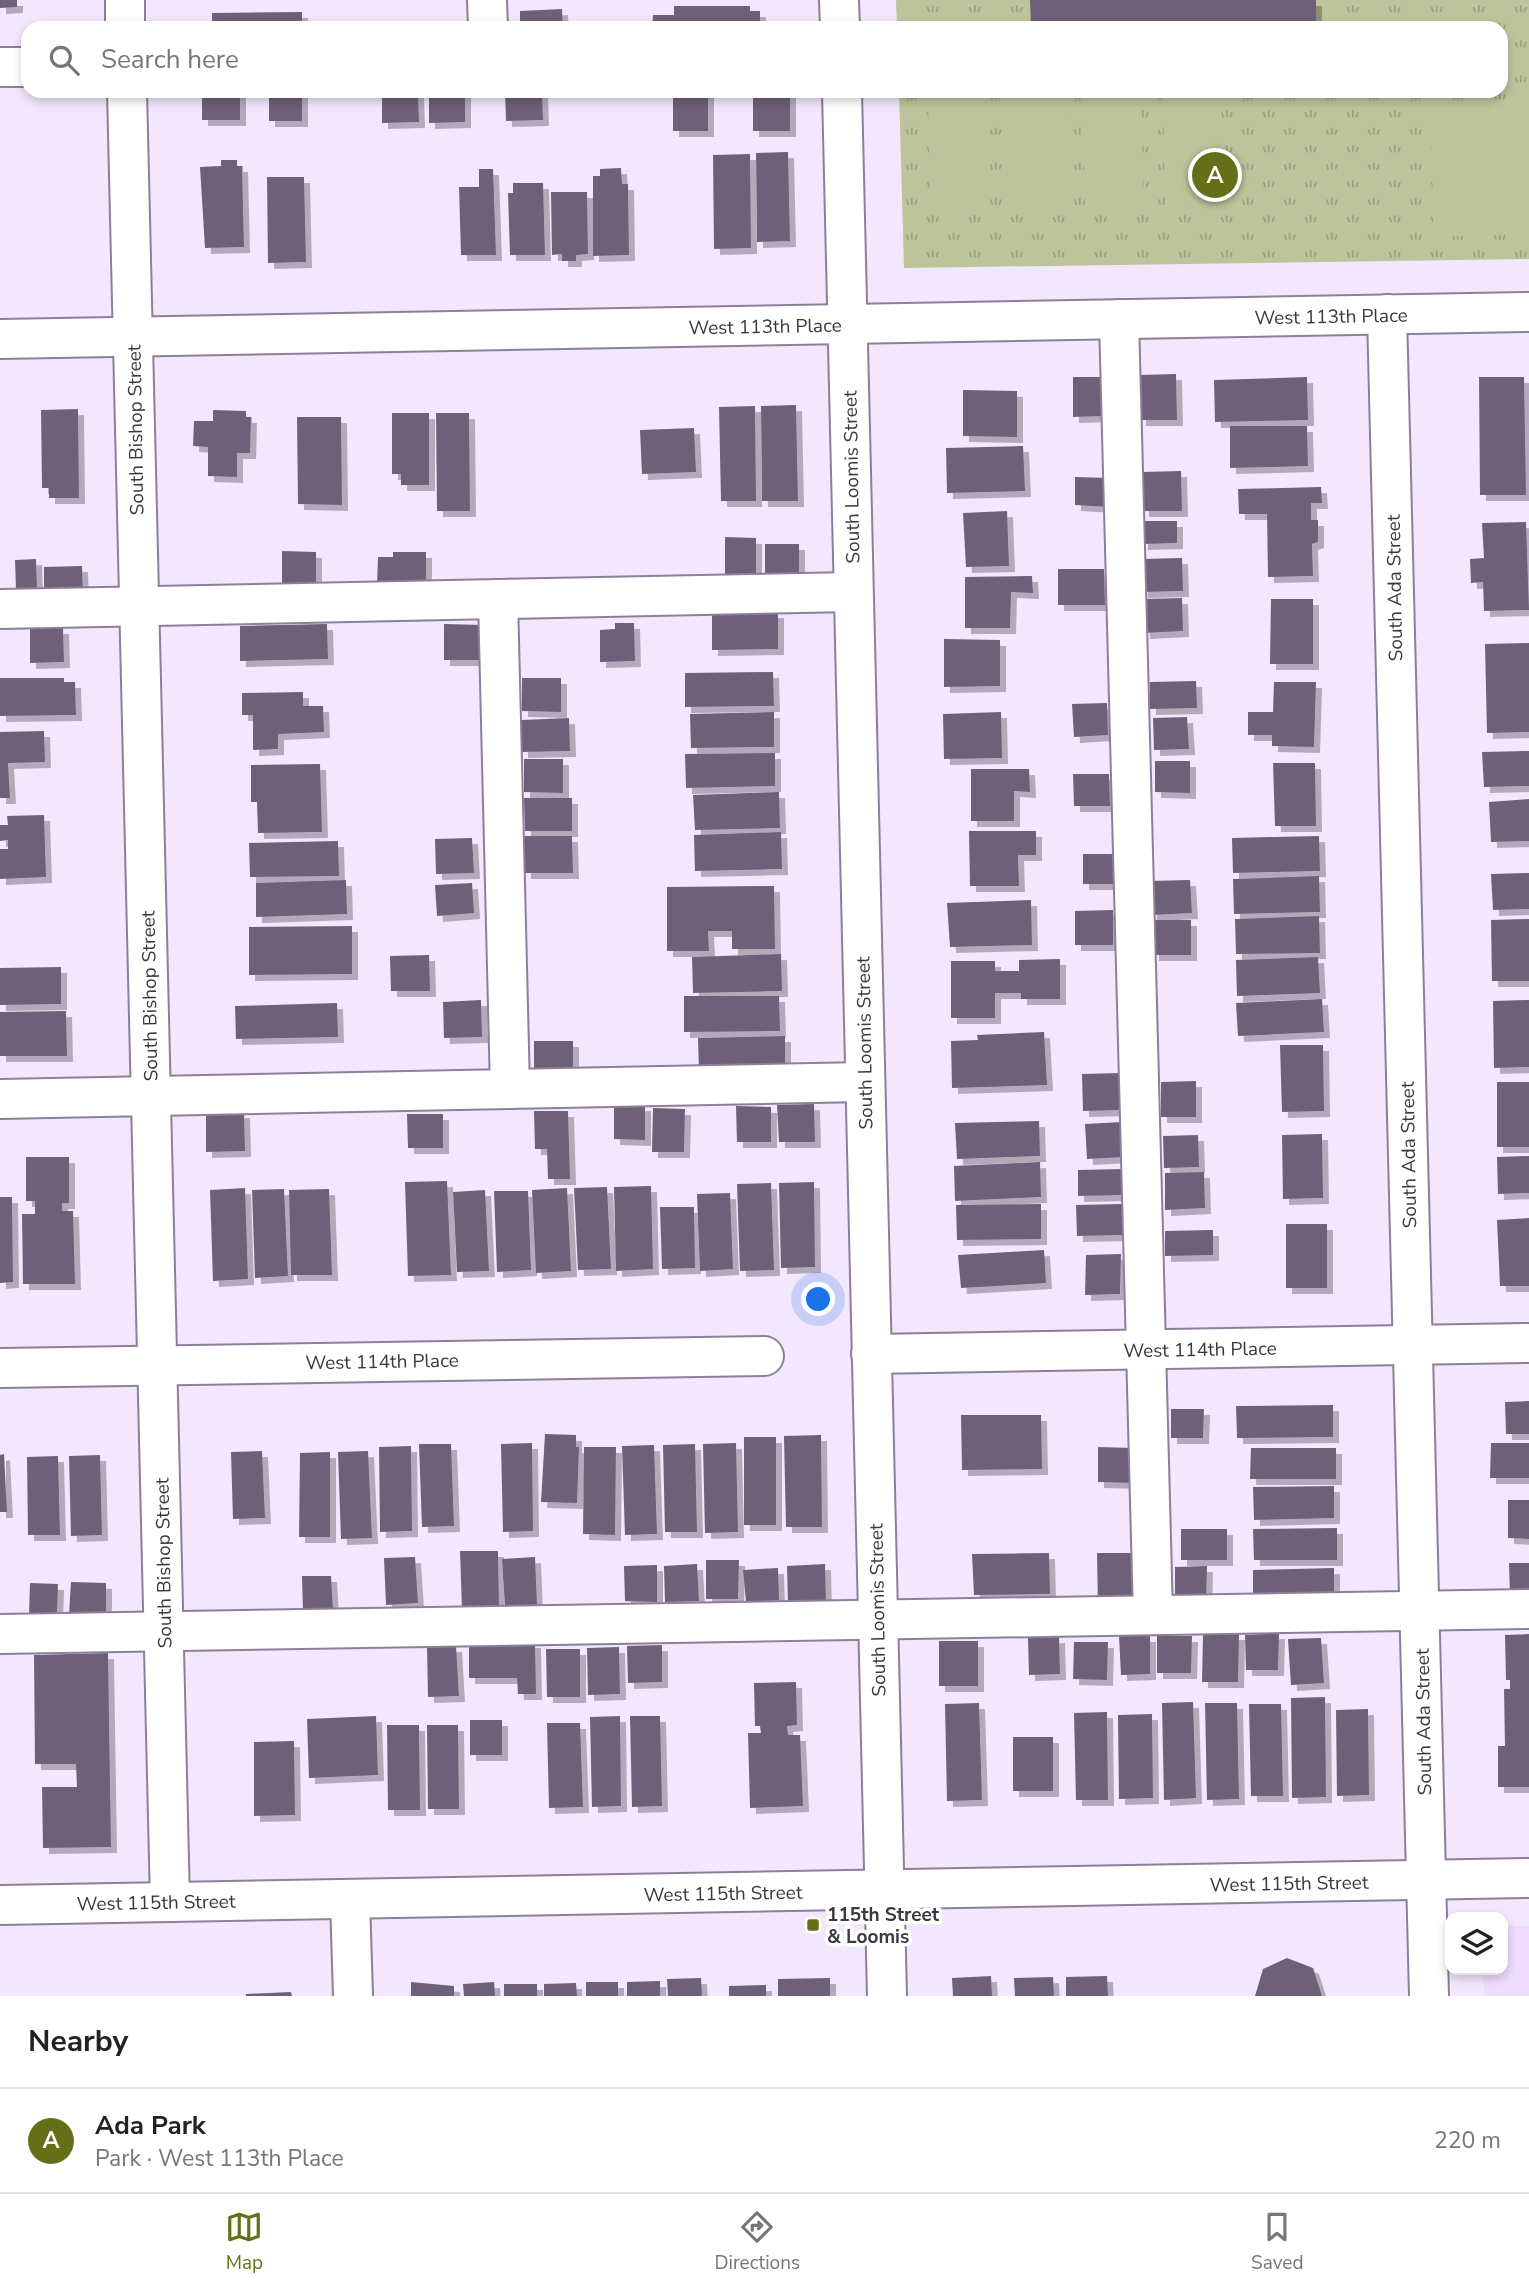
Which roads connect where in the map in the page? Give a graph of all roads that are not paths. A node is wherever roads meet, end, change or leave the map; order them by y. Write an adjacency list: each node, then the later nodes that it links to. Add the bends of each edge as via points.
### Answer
1 (125, 0): 4 (street)
2 (487, 0): 5 (street)
3 (839, 0): 6 (street)
4 (125, 21)
5 (488, 21)
6 (840, 21)
7 (0, 67): 8 (street)
8 (21, 67)
9 (127, 98): 15 (street, South Bishop Street)
10 (842, 98): 14 (street, South Loomis Street)
11 (1529, 312): 12 (street, West 113th Place)
12 (1388, 314): 13 (street, West 113th Place); 26 (street, South Ada Street)
13 (1119, 319): 14 (street, West 113th Place); 27 (street)
14 (847, 324): 15 (street, West 113th Place); 17 (street, South Loomis Street)
15 (133, 336): 16 (street, West 113th Place); 19 (street, South Bishop Street)
16 (0, 339)
17 (853, 592): 18 (street); 21 (street, South Loomis Street)
18 (498, 599): 19 (street); 22 (street)
19 (139, 606): 20 (street); 23 (street, South Bishop Street)
20 (0, 609)
21 (865, 1082): 22 (street); 28 (street, South Loomis Street)
22 (510, 1089): 23 (street)
23 (151, 1096): 24 (street); 30 (street, South Bishop Street)
24 (0, 1099)
25 (1529, 1343): 26 (street, West 114th Place)
26 (1413, 1345): 27 (street, West 114th Place); 33 (street, South Ada Street)
27 (1146, 1350): 28 (street, West 114th Place); 34 (street)
28 (871, 1354): 35 (street, South Loomis Street)
29 (764, 1356): 30 (street, West 114th Place)
30 (158, 1364): 31 (street, West 114th Place); 36 (street, South Bishop Street)
31 (0, 1367)
32 (1529, 1609): 33 (street)
33 (1420, 1611): 34 (street); 39 (street, South Ada Street)
34 (1153, 1615): 35 (street)
35 (878, 1621): 36 (street); 40 (street, South Loomis Street)
36 (164, 1632): 37 (street); 42 (street, South Bishop Street)
37 (0, 1634)
38 (1529, 1878): 39 (street, West 115th Street)
39 (1426, 1880): 40 (street, West 115th Street); 46 (street, South Ada Street)
40 (884, 1889): 41 (street, West 115th Street); 45 (street, South Loomis Street)
41 (350, 1899): 42 (street, West 115th Street); 44 (street)
42 (170, 1902): 43 (street, West 115th Street)
43 (0, 1905)
44 (353, 1996)
45 (887, 1996)
46 (1430, 1996)

